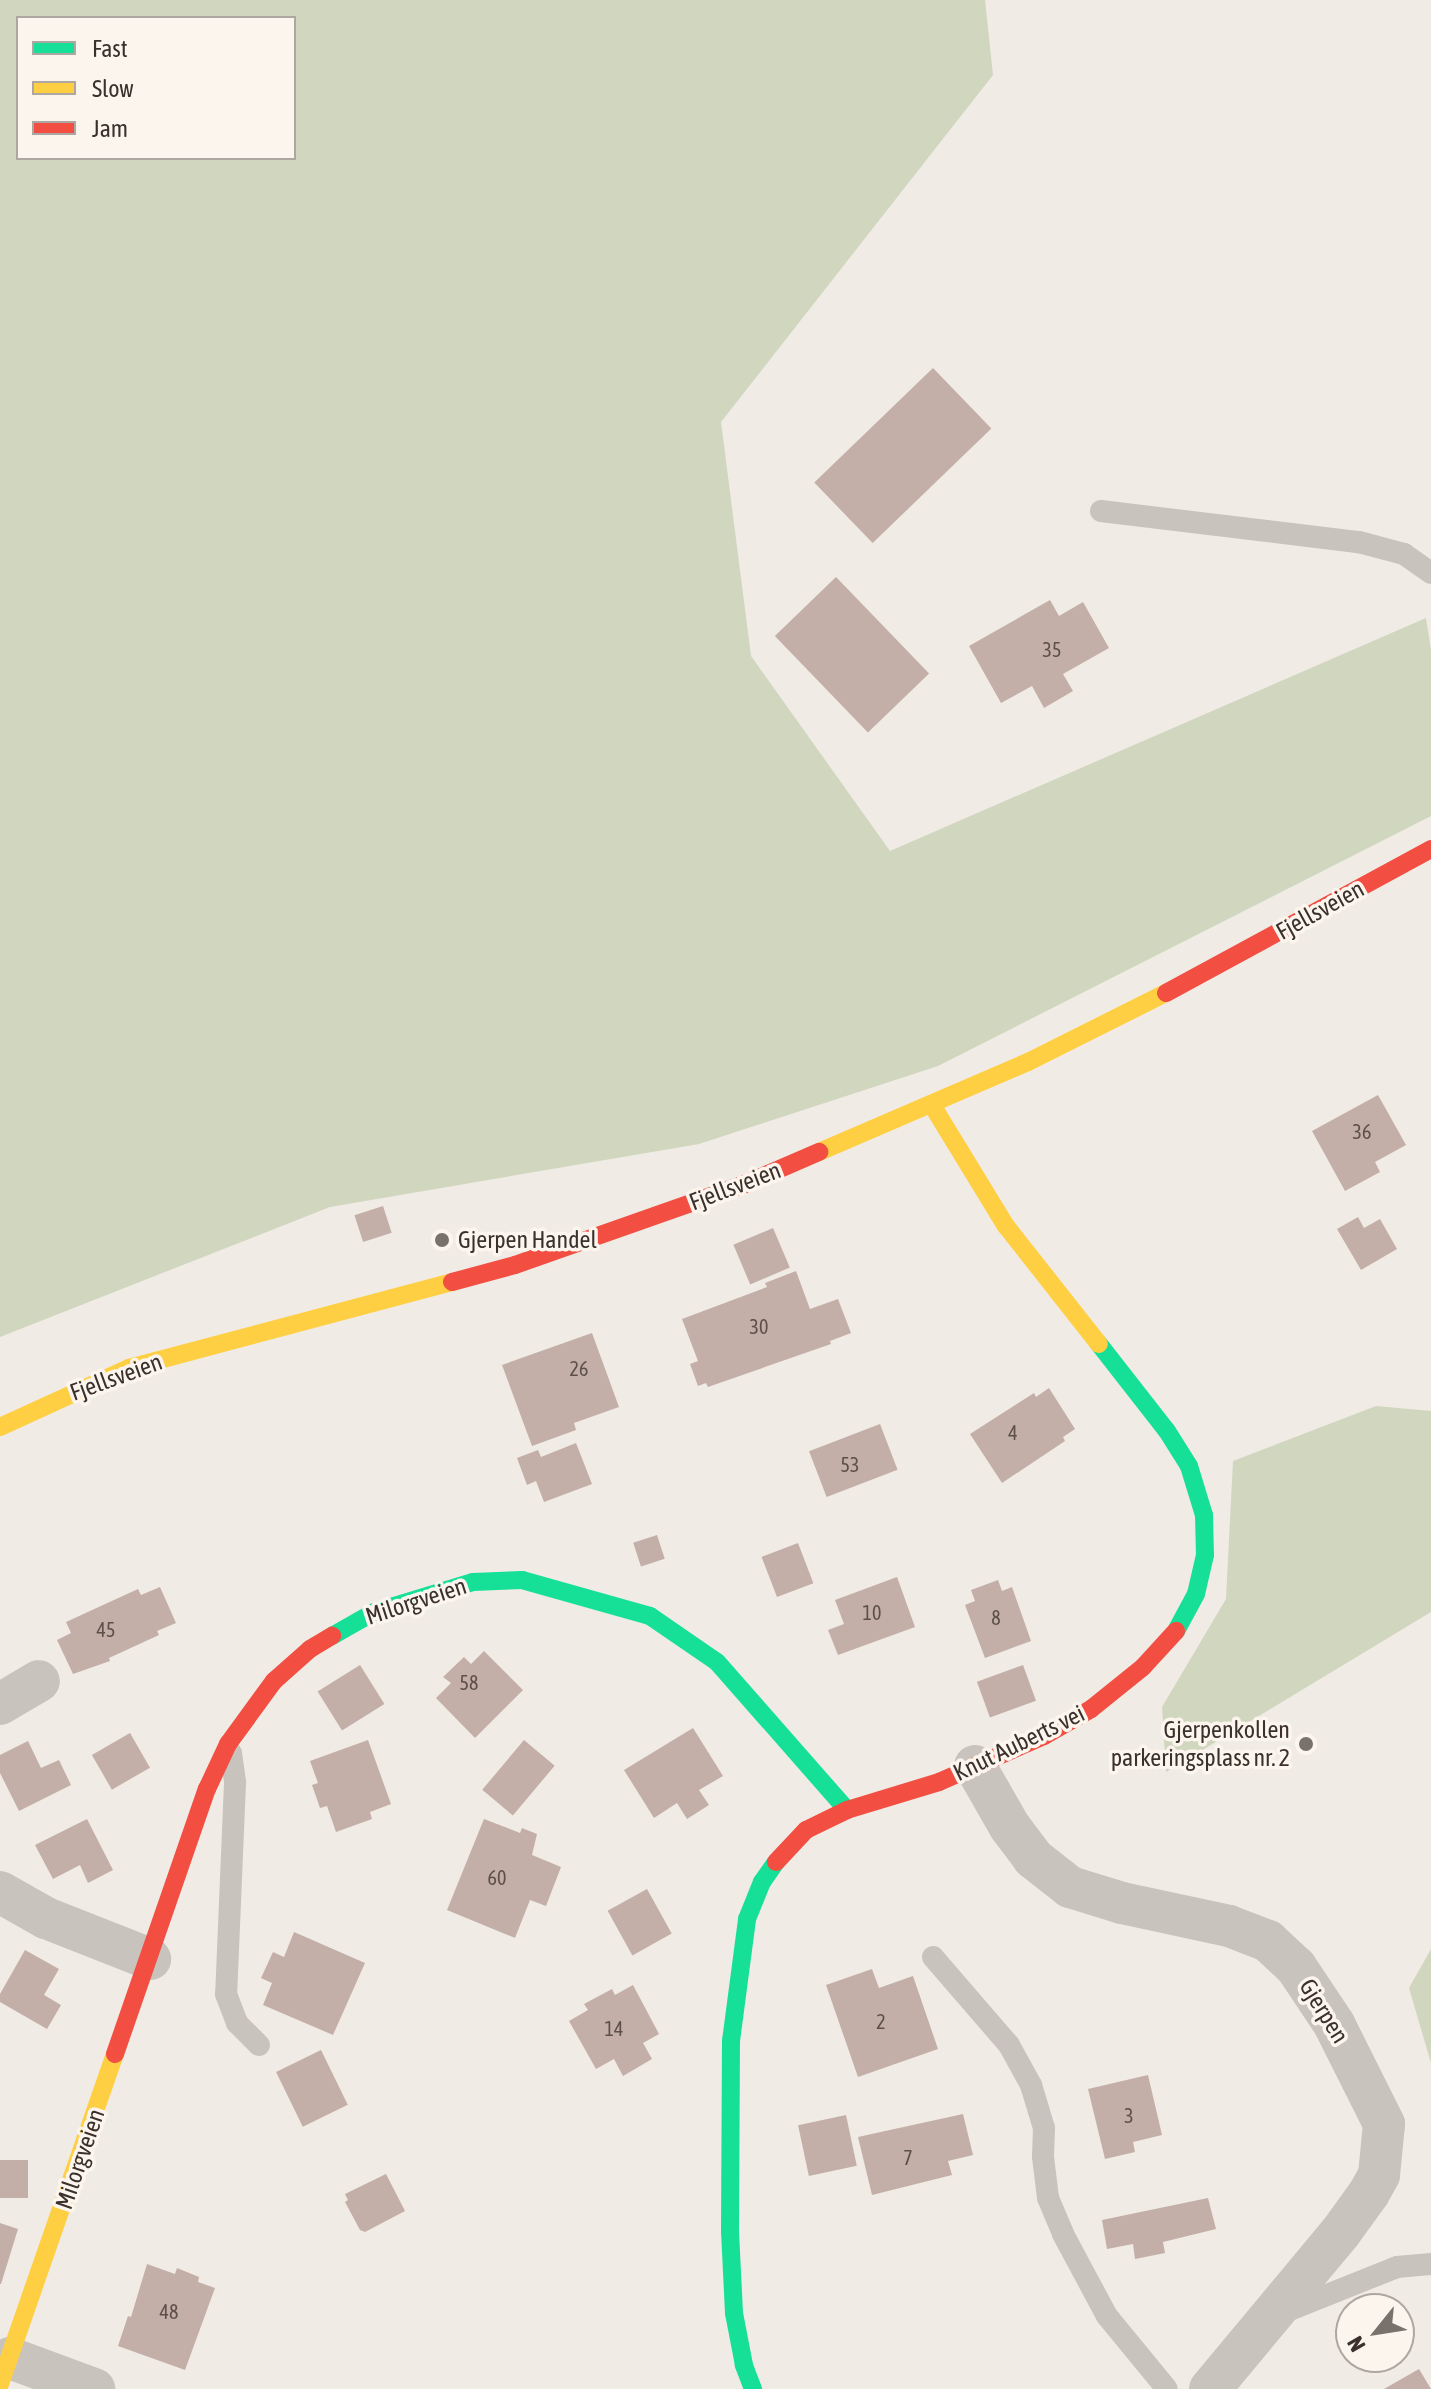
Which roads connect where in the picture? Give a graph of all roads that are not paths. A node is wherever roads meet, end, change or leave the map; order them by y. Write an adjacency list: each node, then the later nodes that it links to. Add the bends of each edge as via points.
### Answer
1 (1101, 511): 2 (lane, via 1359,542 1404,554)
2 (1431, 573)
3 (1431, 849): 4 (street, Fjellsveien, via 1148,1002)
4 (932, 1105): 5 (street, Fjellsveien, via 745,1184 583,1242 424,1292 129,1368); 9 (street, Knut Auberts vei, via 1006,1226 1167,1431 1189,1466 1204,1515 1205,1555 1196,1594 1183,1623 1143,1667 1091,1709)
5 (0, 1427)
6 (39, 1681): 7 (street)
7 (0, 1704)
8 (228, 1744): 10 (street, Milorgveien, via 274,1681 344,1626 424,1594 473,1582 522,1580 650,1616 683,1637 717,1662 759,1706); 13 (street, Milorgveien, via 191,1833); 14 (lane, via 235,1783 226,1994 237,2023)
9 (975, 1766): 10 (street, Knut Auberts vei); 16 (street, Gjerpen, via 1033,1858 1070,1887 1229,1926 1268,1941 1296,1967 1334,2024 1384,2124 1379,2175 1340,2233)
10 (847, 1810): 19 (street, Knut Auberts vei, via 806,1830 781,1854 747,1919 739,1960 731,2041 730,2231 734,2313)
11 (0, 1892): 13 (street, via 46,1918)
12 (933, 1957): 20 (lane, via 1009,2045 1031,2085 1044,2128 1048,2198 1063,2234 1107,2316)
13 (150, 1959): 17 (street, Milorgveien)
14 (259, 2045)
15 (1431, 2264): 16 (lane, via 1397,2267)
16 (1270, 2317): 21 (street, Gjerpen)
17 (5, 2371): 18 (street, Milorgveien)
18 (94, 2389)
19 (753, 2389)
20 (1167, 2389)
21 (1210, 2389)

